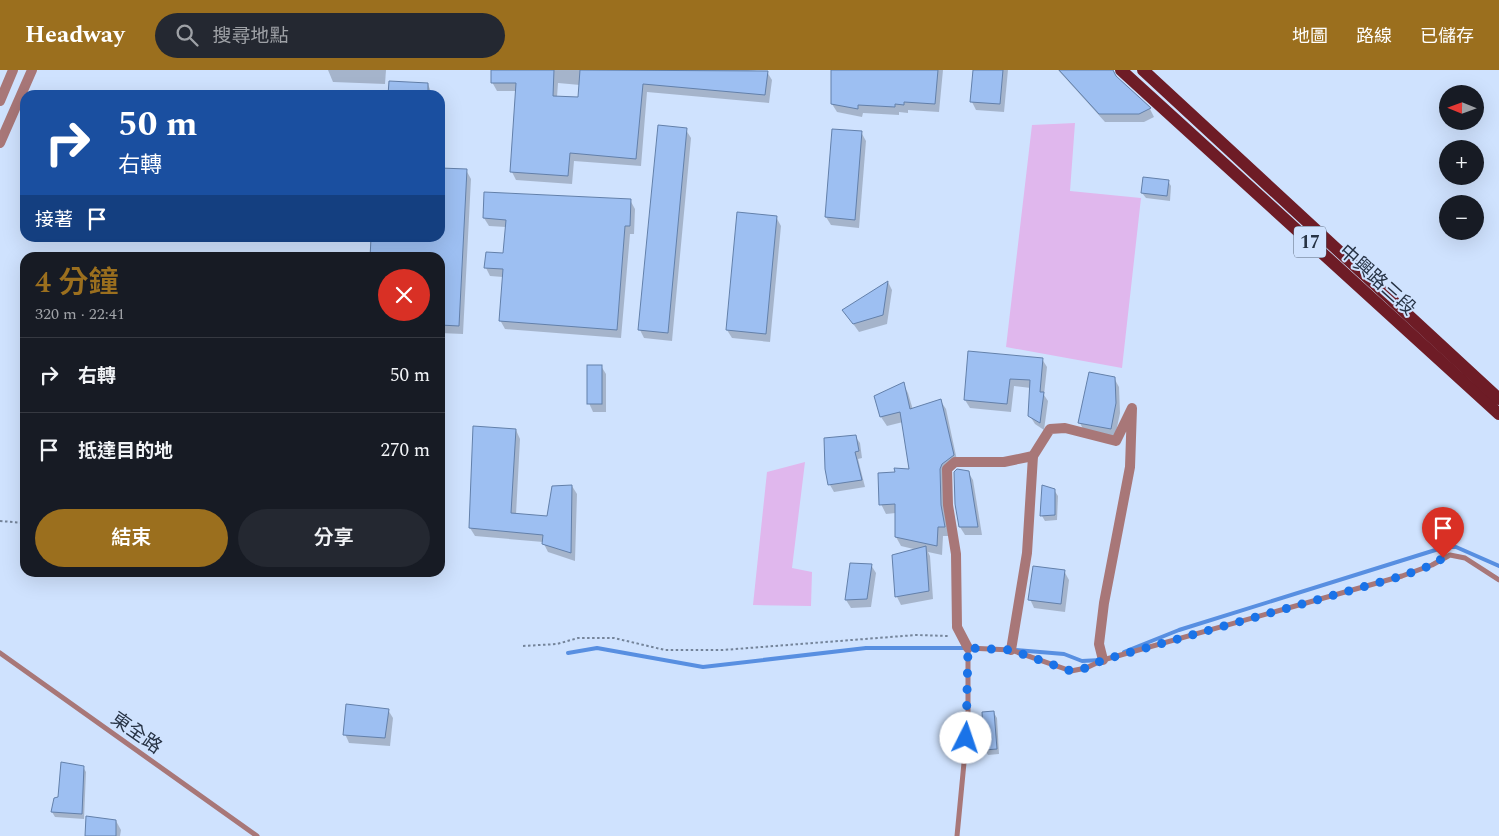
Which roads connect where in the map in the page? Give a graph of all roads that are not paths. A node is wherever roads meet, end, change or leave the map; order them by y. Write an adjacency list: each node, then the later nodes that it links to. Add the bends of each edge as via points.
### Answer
1 (13, 70): 7 (street)
2 (32, 70): 5 (street)
3 (1120, 70): 10 (main road, 中興路三段 / 17)
4 (1143, 70): 9 (main road, 中興路三段 / 17)
5 (23, 90)
6 (20, 97): 8 (street)
7 (0, 101)
8 (0, 143)
9 (1499, 399)
10 (1499, 414)
11 (1033, 456): 13 (street, via 1004,462 955,462 947,469 948,506 956,554 958,627); 14 (street, via 1027,553); 16 (street, via 1050,429 1065,428 1116,441 1132,408 1130,467 1099,644)
12 (1499, 580): 16 (lane, via 1466,558 1450,555 1402,576)
13 (968, 648): 14 (lane); 18 (lane, via 968,721)
14 (1011, 650): 16 (lane, via 1071,671)
15 (0, 653): 17 (lane, 東全路)
16 (1103, 660)
17 (257, 836)
18 (957, 836)

